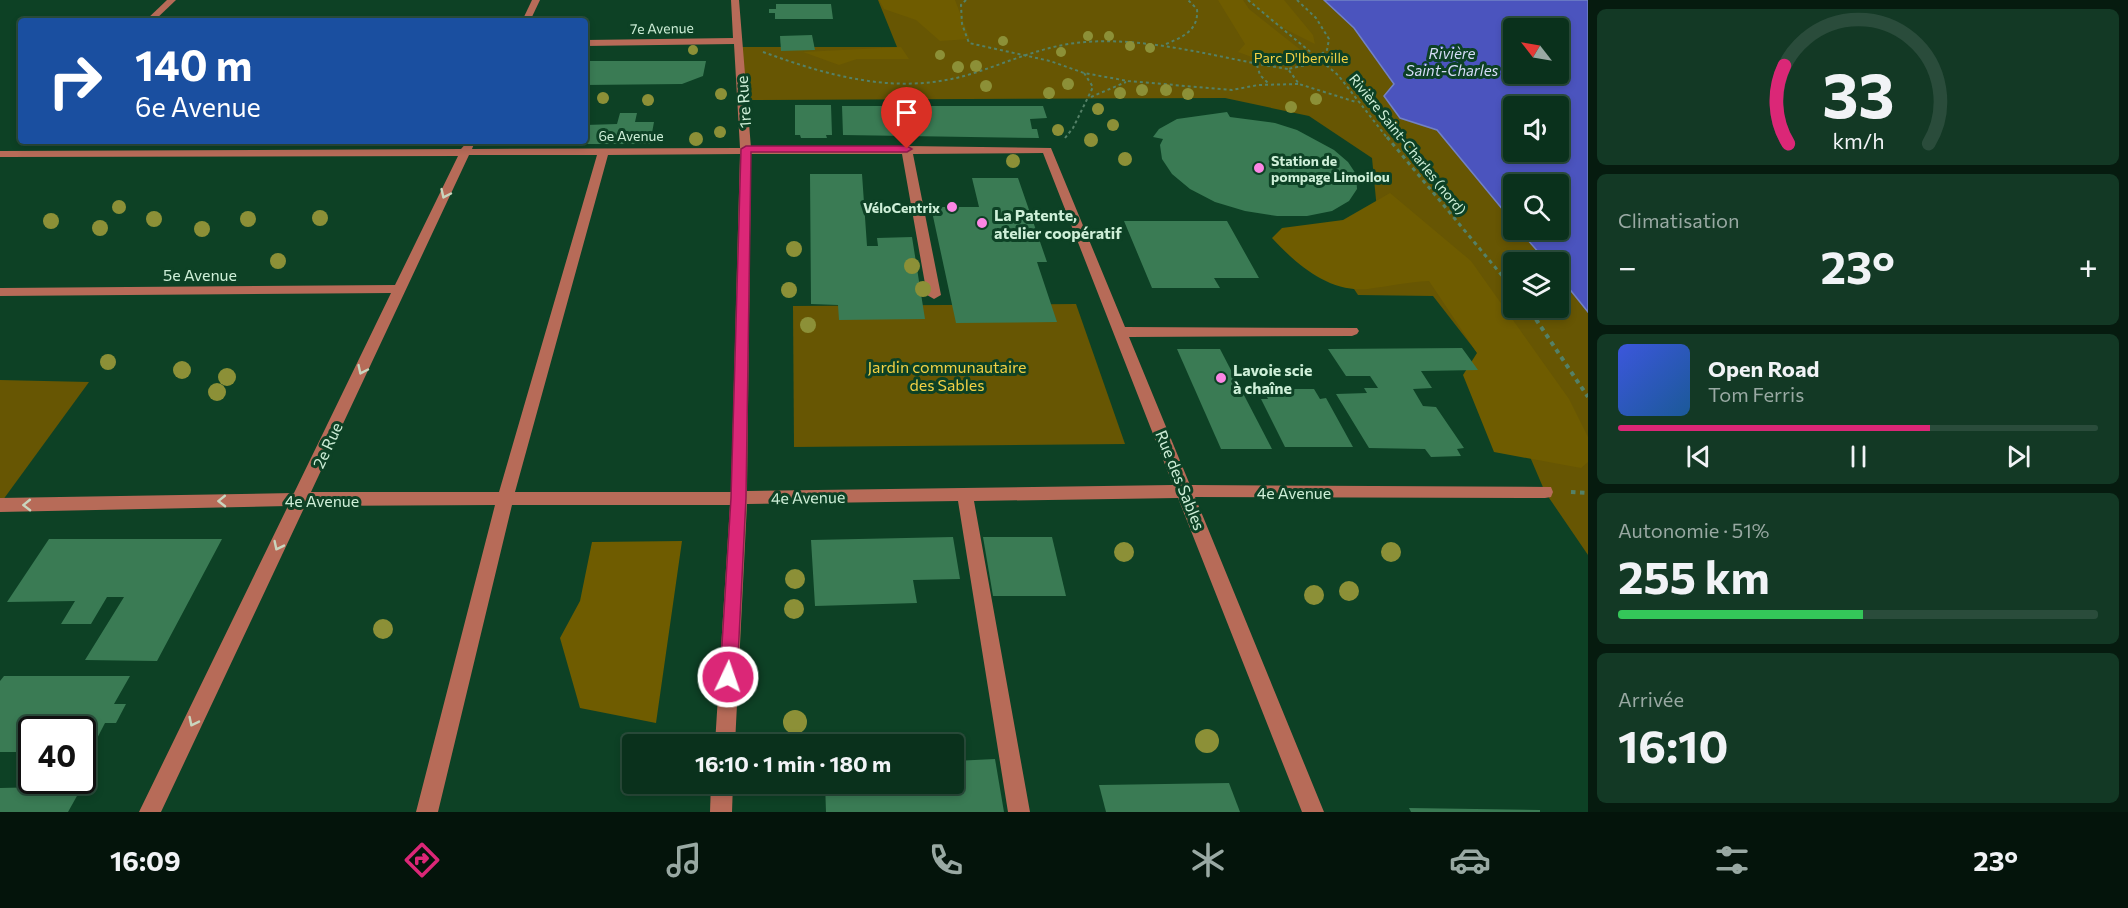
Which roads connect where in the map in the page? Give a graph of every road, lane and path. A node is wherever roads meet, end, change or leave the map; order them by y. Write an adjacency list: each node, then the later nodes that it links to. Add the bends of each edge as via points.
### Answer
1 (172, 0): 10 (street)
2 (536, 0): 11 (street)
3 (735, 0): 13 (street, 1re Rue)
4 (955, 0): 9 (path)
5 (966, 0): 9 (path)
6 (1188, 0): 14 (path, via 1197,9 1197,25)
7 (1248, 0): 16 (path, Rivière Saint-Charles (nord))
8 (1297, 0): 16 (path, via 1316,18 1329,39 1327,50)
9 (961, 5): 15 (path, via 969,43)
10 (152, 18)
11 (527, 18)
12 (588, 43): 13 (street, 7e Avenue)
13 (739, 44): 15 (path, via 848,81 889,84 927,83 969,74); 27 (street, 1re Rue)
14 (1165, 44): 15 (path, via 1088,42); 17 (path)
15 (1021, 55): 19 (path)
16 (1318, 56): 18 (path, via 1306,65); 24 (path, Rivière Saint-Charles (nord))
17 (1257, 65): 18 (path); 21 (path, via 1260,75)
18 (1288, 69): 22 (path)
19 (1084, 73): 20 (path); 23 (path, via 1093,87)
20 (1128, 81): 21 (path, via 1211,90); 23 (path)
21 (1270, 84): 22 (path)
22 (1299, 84): 24 (path)
23 (1090, 97): 30 (path, via 1068,137)
24 (1357, 102): 32 (path, Rivière Saint-Charles (nord))
25 (18, 144): 31 (street)
26 (468, 146): 29 (street, 6e Avenue); 31 (street, 6e Avenue); 33 (street, 2e Rue, one-way to 33)
27 (746, 149): 28 (street, 6e Avenue); 29 (street, 6e Avenue); 43 (street, 1re Rue)
28 (907, 149): 30 (street, 6e Avenue); 35 (street)
29 (604, 150): 44 (street)
30 (1047, 150): 37 (street, Rue des Sables)
31 (3, 157)
32 (1503, 277)
33 (400, 289): 34 (street, 5e Avenue); 45 (street, 2e Rue, one-way to 45)
34 (0, 292)
35 (934, 295)
36 (1535, 318): 39 (path)
37 (1121, 332): 38 (street); 40 (street, Rue des Sables)
38 (1352, 332)
39 (1588, 397)
40 (1186, 492): 41 (street, 4e Avenue); 42 (street, 4e Avenue); 53 (street, Rue des Sables)
41 (1545, 492)
42 (965, 495): 43 (street, 4e Avenue); 52 (street)
43 (739, 498): 44 (street, 4e Avenue); 47 (street, 1re Rue)
44 (505, 499): 45 (street, 4e Avenue); 50 (street)
45 (301, 500): 46 (street, 4e Avenue, one-way to 46); 49 (street, 2e Rue, one-way to 49)
46 (0, 505)
47 (726, 734)
48 (722, 794): 51 (street)
49 (150, 812)
50 (427, 812)
51 (721, 812)
52 (1019, 812)
53 (1312, 812)

